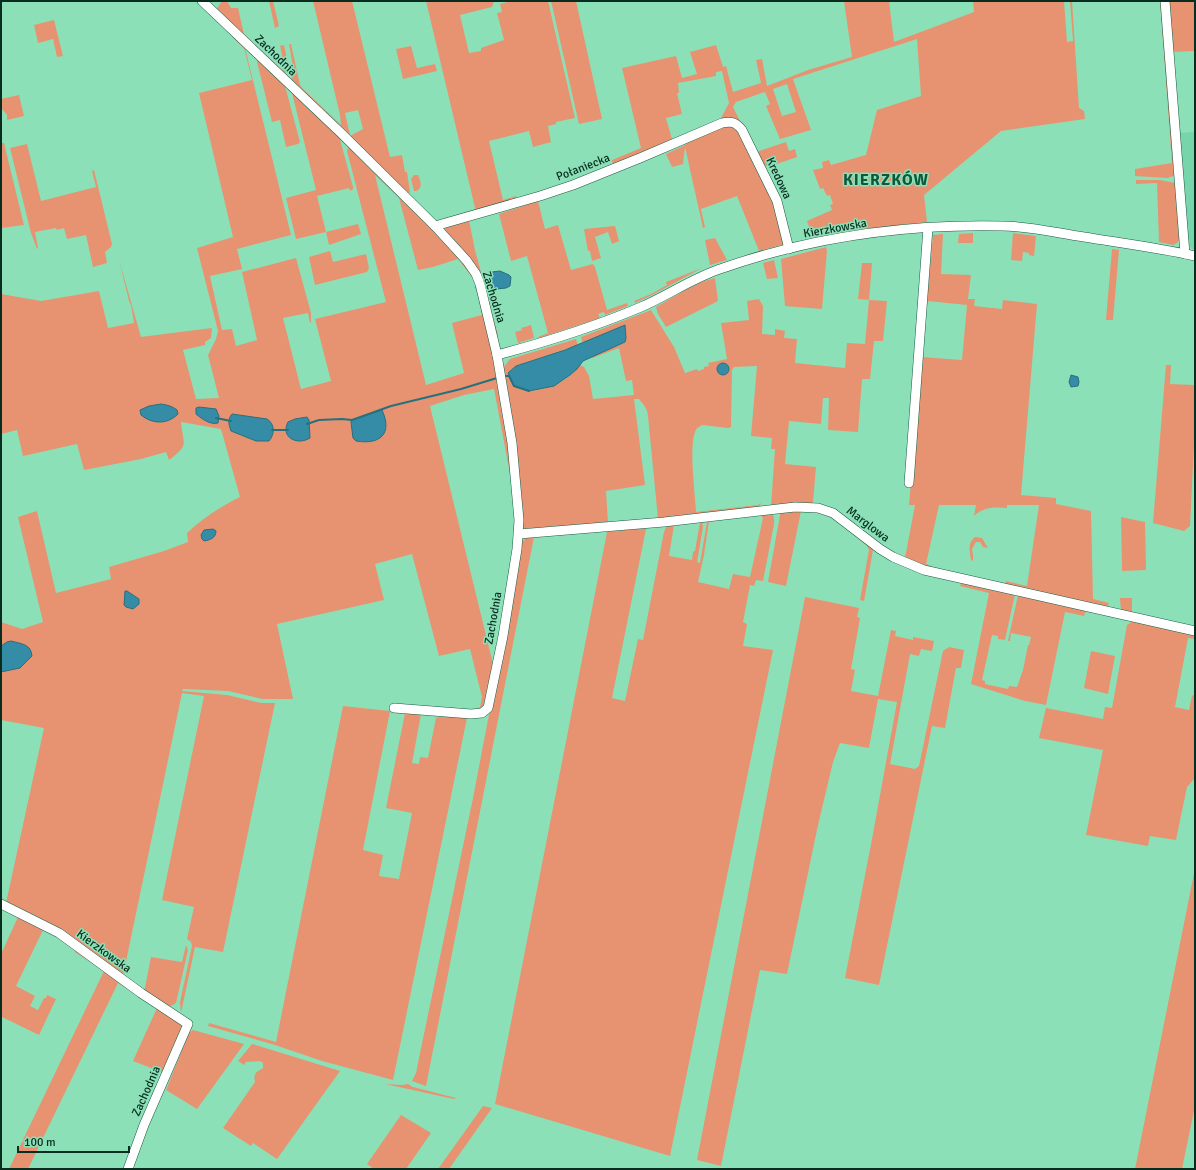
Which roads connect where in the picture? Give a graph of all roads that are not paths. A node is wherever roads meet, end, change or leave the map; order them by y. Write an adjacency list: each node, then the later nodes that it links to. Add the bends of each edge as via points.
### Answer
1 (202, 1): 4 (street, Zachodnia)
2 (1165, 1): 7 (street)
3 (736, 123): 4 (street, Połaniecka, via 722,123 573,185); 6 (street, Kredowa, via 742,130 777,201)
4 (435, 226): 9 (street, Zachodnia, via 476,274)
5 (928, 228): 6 (street, Kierzkowska, via 850,236); 7 (street, Kierzkowska, via 1009,226); 10 (street)
6 (789, 249): 9 (street, Kierzkowska, via 711,272 650,303 577,332)
7 (1185, 254): 8 (street, Kierzkowska)
8 (1195, 256)
9 (497, 356): 11 (street, Zachodnia, via 512,442)
10 (909, 483)
11 (519, 534): 12 (street, Marglowa, via 795,507 818,508 832,513 880,550 924,570); 13 (street, Zachodnia, via 488,708 482,713 471,714)
12 (1195, 631)
13 (394, 708)
14 (1, 904): 15 (street, Kierzkowska, via 59,933)
15 (188, 1024): 16 (street, Zachodnia, via 144,1124)
16 (128, 1169)

